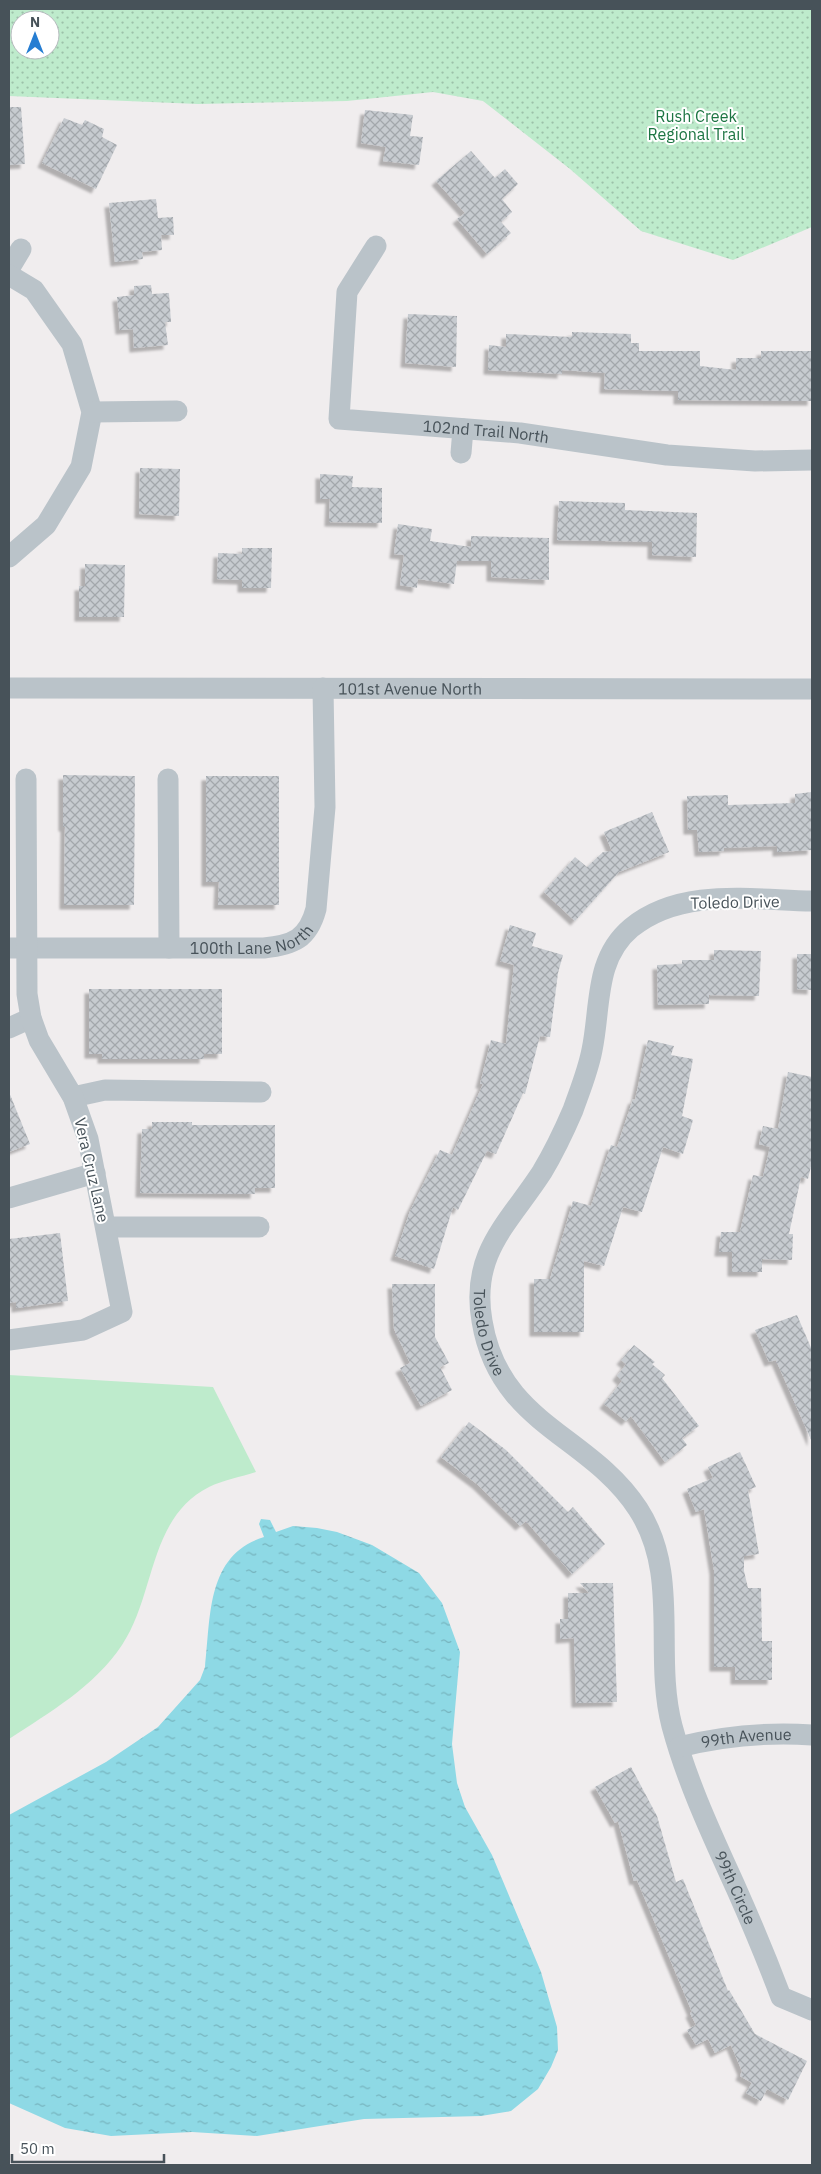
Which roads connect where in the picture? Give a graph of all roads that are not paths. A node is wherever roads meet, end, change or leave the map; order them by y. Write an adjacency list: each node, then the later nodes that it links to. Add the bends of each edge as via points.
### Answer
1 (376, 246): 7 (street, 102nd Trail North, via 347,292 339,419)
2 (21, 249): 3 (street)
3 (9, 269)
4 (9, 275): 6 (street, via 34,290 72,344)
5 (177, 411): 6 (street)
6 (92, 412): 10 (street, via 80,467 46,525)
7 (463, 429): 8 (street); 9 (street, 102nd Trail North, via 520,433 667,455 755,461)
8 (461, 453)
9 (812, 460)
10 (9, 557)
11 (9, 688): 12 (street, 101st Avenue North)
12 (323, 688): 13 (street, 101st Avenue North); 18 (street, 100th Lane North, via 324,807 316,909 312,923 305,934 279,946)
13 (812, 689)
14 (26, 779): 17 (street, Vera Cruz Lane)
15 (168, 779): 18 (street)
16 (812, 901): 29 (street, Toledo Drive, via 697,900 668,906 628,930 613,948 604,968 592,1049 571,1114 557,1146 491,1246 480,1295 481,1320 501,1378 538,1419 624,1491 650,1534 660,1561 664,1586 664,1676 667,1703)
17 (17, 948): 18 (street, 100th Lane North); 19 (street, Vera Cruz Lane)
18 (169, 948)
19 (31, 1018): 20 (street); 22 (street, Vera Cruz Lane, via 39,1040)
20 (9, 1028)
21 (261, 1092): 22 (street, via 105,1090)
22 (73, 1097): 23 (street, Vera Cruz Lane, via 88,1139)
23 (95, 1173): 24 (street); 25 (street, Vera Cruz Lane)
24 (9, 1198)
25 (106, 1227): 26 (street); 27 (street, Vera Cruz Lane, via 122,1312 83,1330)
26 (258, 1227)
27 (9, 1340)
28 (812, 1735): 29 (street, 99th Avenue, via 788,1733 714,1738)
29 (679, 1747): 30 (street, 99th Circle, via 698,1804 781,1997)
30 (812, 2010)

